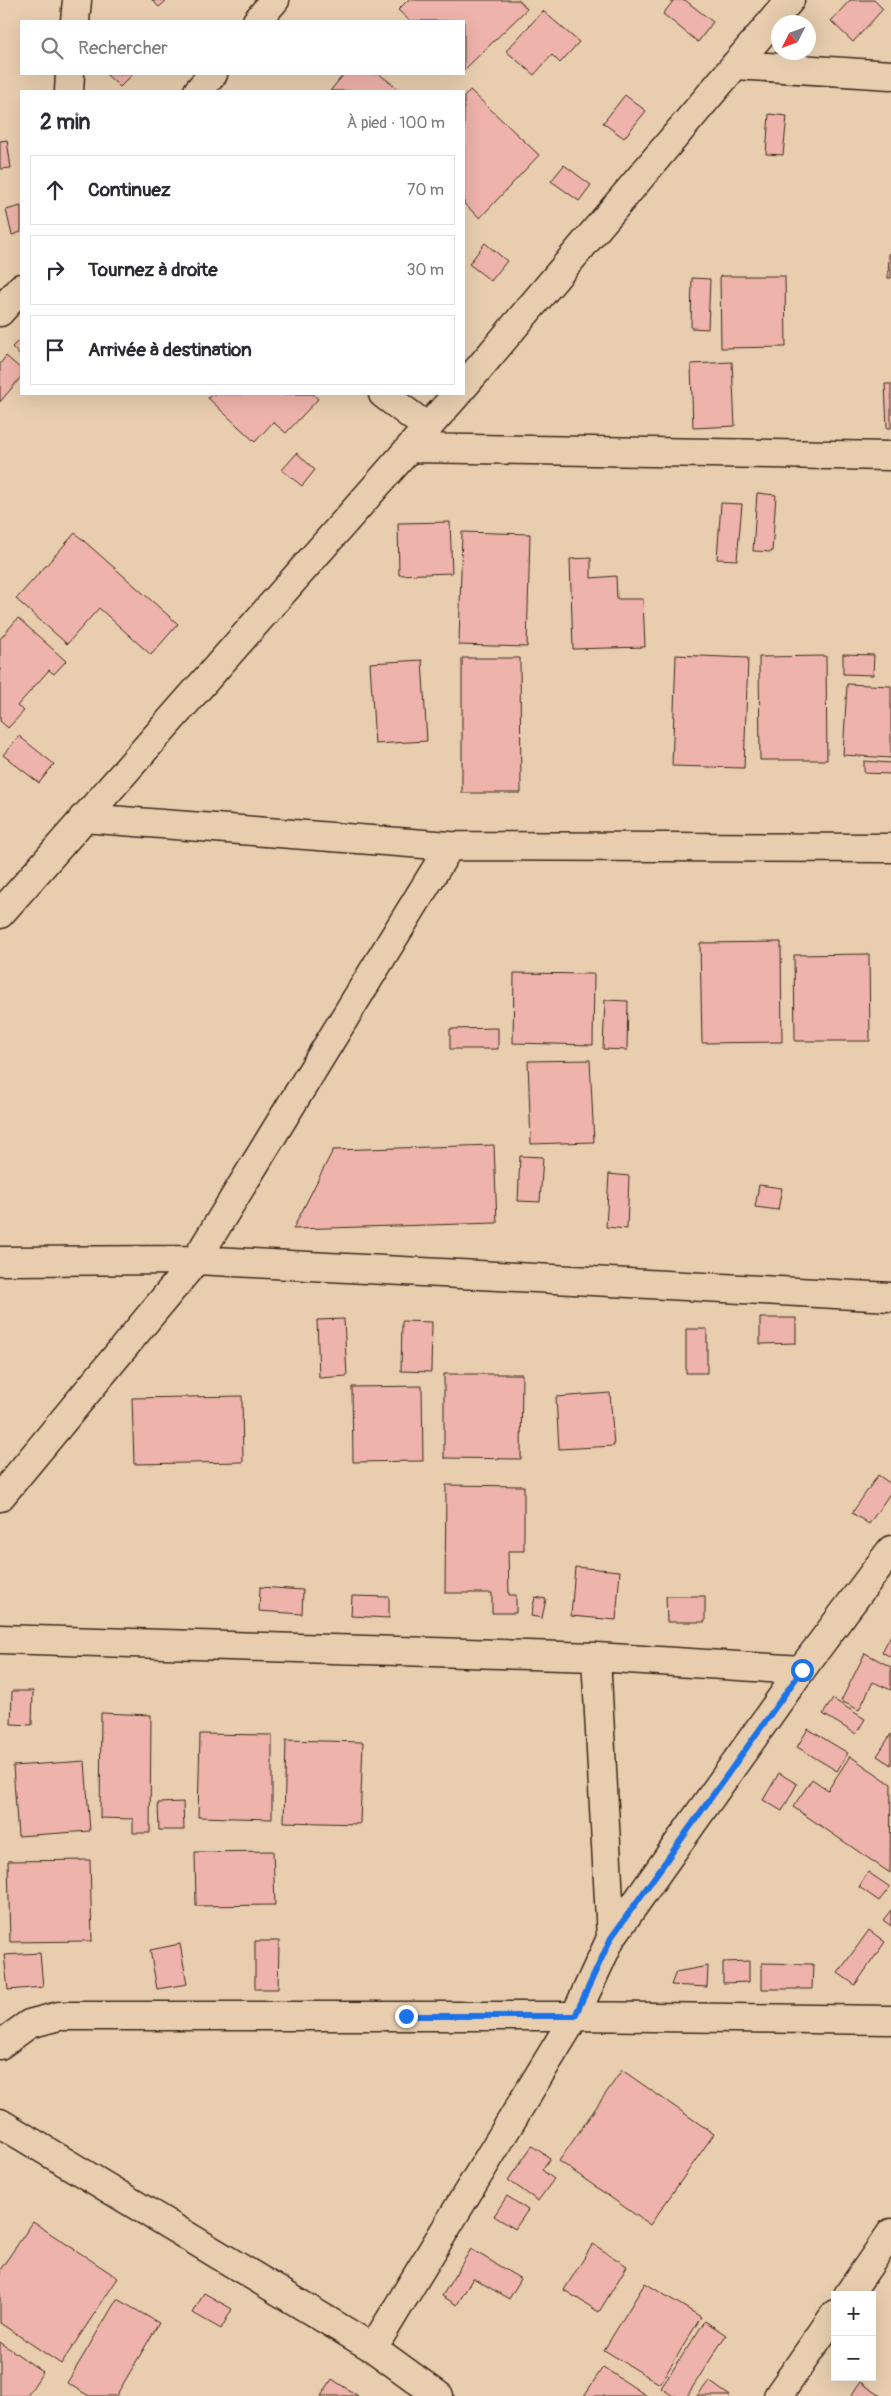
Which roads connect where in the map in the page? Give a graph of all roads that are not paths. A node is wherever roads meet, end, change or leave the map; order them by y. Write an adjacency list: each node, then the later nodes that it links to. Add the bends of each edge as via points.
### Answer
1 (77, 0): 4 (street)
2 (276, 0): 5 (street)
3 (790, 0): 6 (street)
4 (75, 20)
5 (258, 20)
6 (735, 65): 9 (street); 14 (street)
7 (70, 75): 10 (street)
8 (212, 75): 11 (street)
9 (891, 75)
10 (69, 90)
11 (199, 90)
12 (20, 289): 13 (street)
13 (0, 312)
14 (465, 385)
15 (384, 395): 17 (street)
16 (456, 395): 17 (street)
17 (420, 438): 18 (street); 19 (street)
18 (891, 456)
19 (83, 818): 20 (street); 22 (street)
20 (450, 846): 21 (street); 23 (street)
21 (891, 848)
22 (0, 914)
23 (196, 1260): 24 (street); 25 (street); 26 (street)
24 (0, 1261)
25 (891, 1297)
26 (0, 1497)
27 (891, 1550): 30 (street)
28 (0, 1638): 29 (street)
29 (596, 1657): 30 (street); 31 (street)
30 (802, 1670): 31 (street)
31 (611, 1938): 32 (street)
32 (575, 2016): 33 (street); 34 (street, via 59,2016 29,2024); 39 (street)
33 (891, 2020)
34 (0, 2045)
35 (0, 2123): 39 (street)
36 (891, 2233): 37 (street)
37 (851, 2291)
38 (831, 2320): 41 (street)
39 (373, 2348): 40 (street)
40 (439, 2396)
41 (778, 2396)

